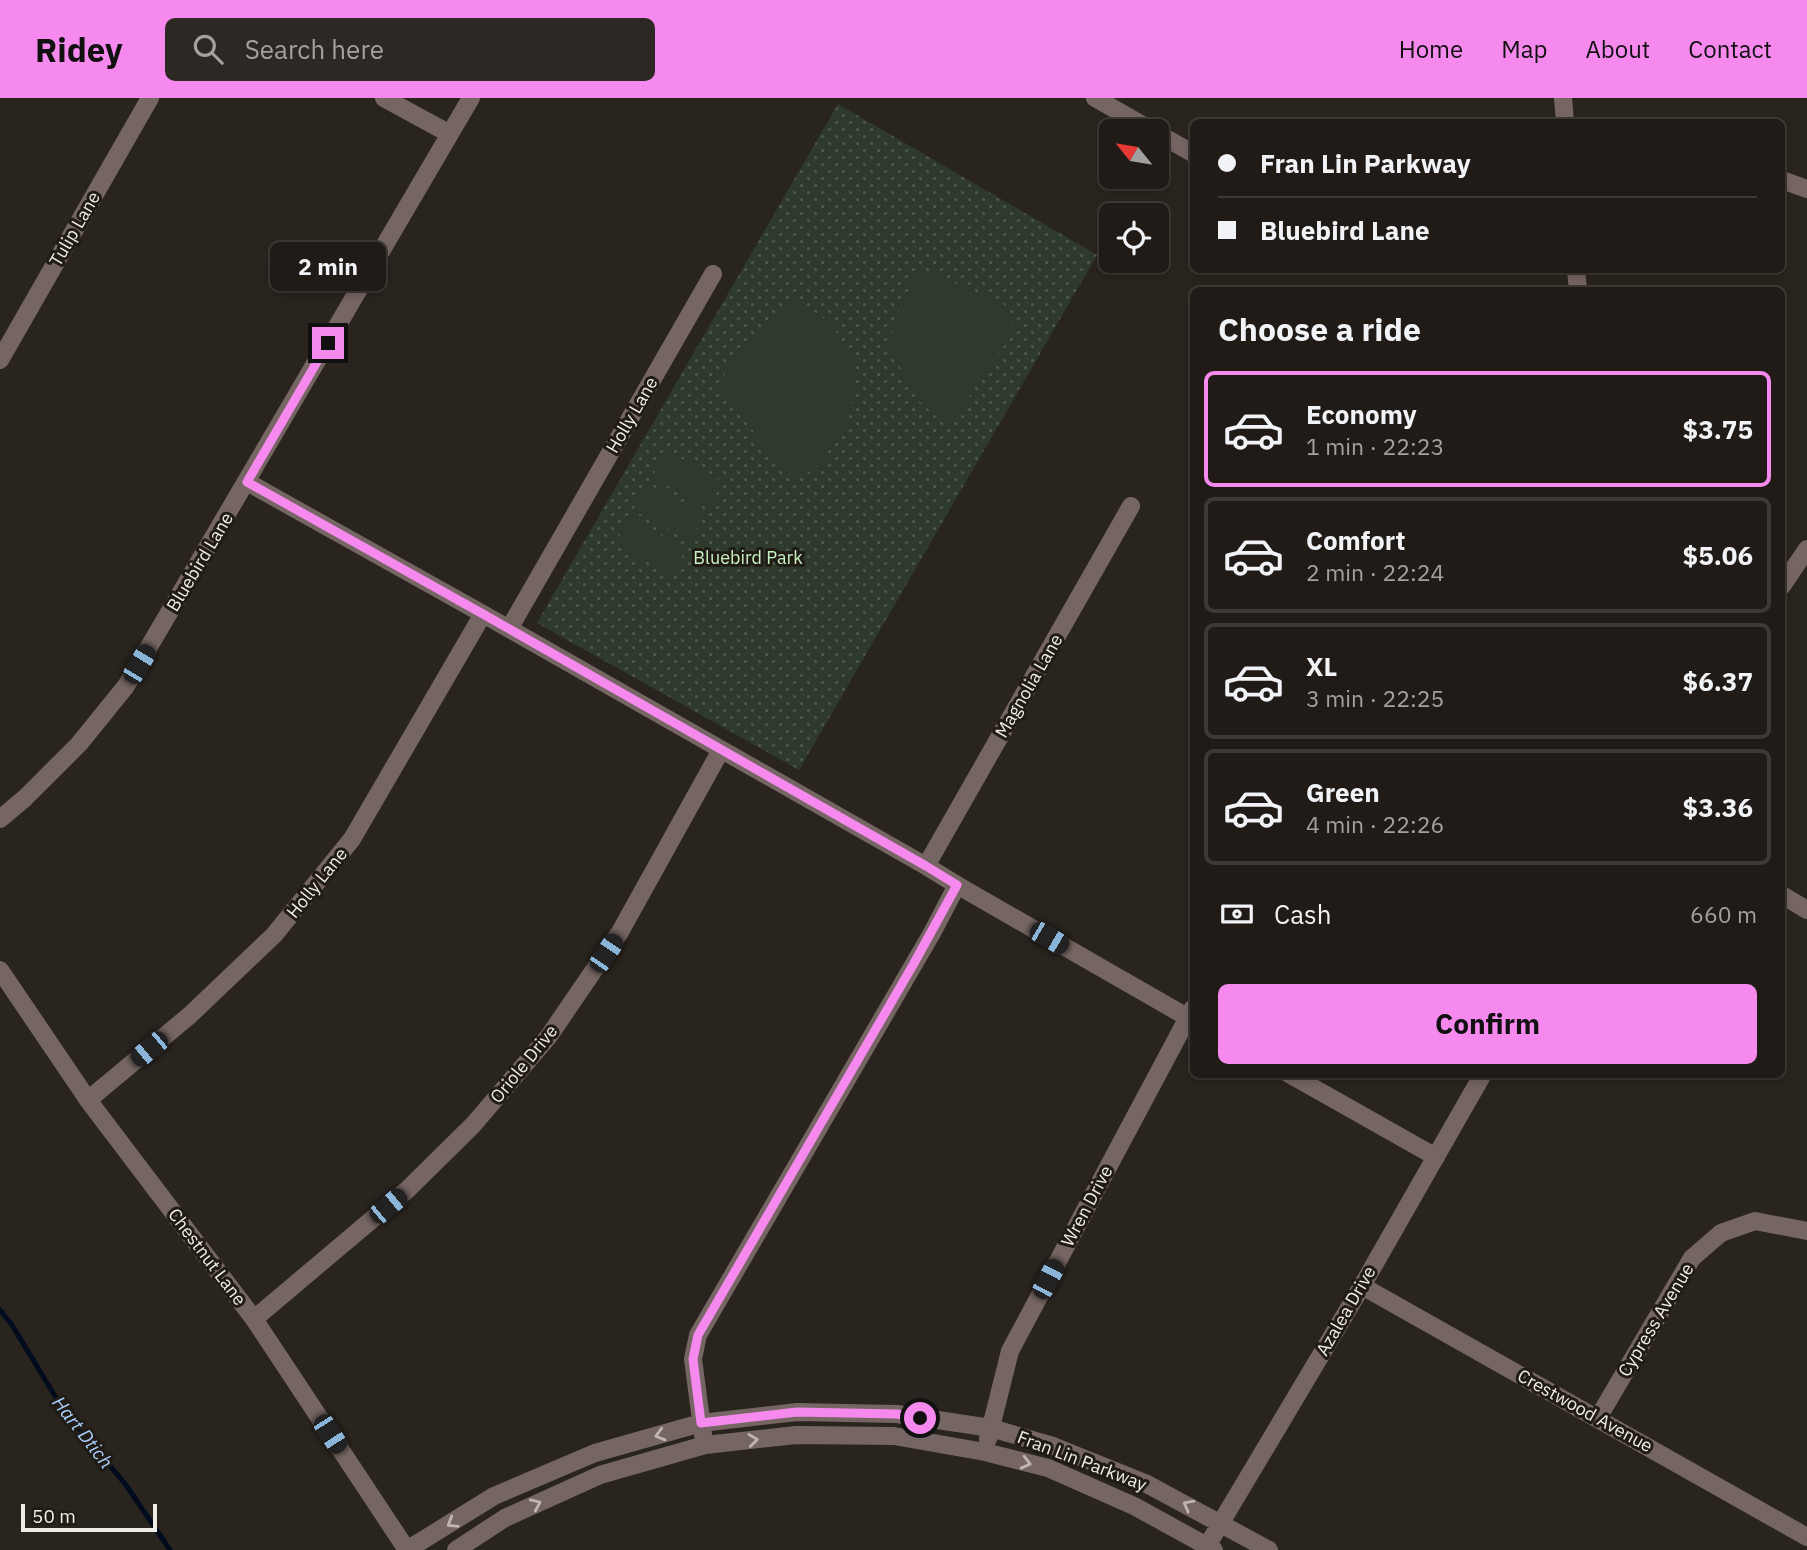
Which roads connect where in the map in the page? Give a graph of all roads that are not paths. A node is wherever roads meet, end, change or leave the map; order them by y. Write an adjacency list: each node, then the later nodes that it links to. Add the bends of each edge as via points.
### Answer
1 (150, 98): 14 (street, Tulip Lane)
2 (384, 98): 8 (street)
3 (471, 98): 8 (street, Bluebird Lane)
4 (1095, 98): 6 (street)
5 (1563, 98): 7 (street)
6 (1132, 119)
7 (1564, 119)
8 (450, 134): 15 (street, Bluebird Lane)
9 (1169, 140): 10 (street)
10 (1190, 152)
11 (1785, 181): 12 (street)
12 (1807, 188)
13 (713, 274): 20 (street, Holly Lane)
14 (0, 360)
15 (247, 482): 19 (street); 22 (street, Bluebird Lane, via 126,686 79,744)
16 (1131, 506): 23 (street, Magnolia Lane)
17 (1807, 549): 18 (street)
18 (1785, 582)
19 (483, 614): 20 (street); 32 (street, Holly Lane, via 352,839 274,935 190,1015)
20 (509, 629): 21 (street)
21 (721, 750): 23 (street); 36 (street, Oriole Drive, via 620,932 549,1036 473,1125 407,1190)
22 (0, 818)
23 (926, 866): 24 (street)
24 (957, 885): 28 (street); 38 (street, via 698,1335 693,1359)
25 (1785, 897): 26 (street)
26 (1807, 910)
27 (0, 970): 32 (street, Chestnut Lane)
28 (1190, 1014)
29 (1190, 1017): 39 (street, Wren Drive, via 1010,1351)
30 (1296, 1078): 33 (street)
31 (1481, 1078): 33 (street, Azalea Drive)
32 (88, 1100): 36 (street, Chestnut Lane)
33 (1436, 1157): 35 (street, Azalea Drive)
34 (1807, 1231): 37 (street, Cypress Avenue, via 1755,1221 1721,1233 1692,1258)
35 (1362, 1286): 37 (street, Crestwood Avenue); 42 (street, Azalea Drive)
36 (254, 1319): 45 (street, Chestnut Lane)
37 (1598, 1418): 43 (street, Crestwood Avenue)
38 (701, 1423): 39 (street, Fran Lin Parkway, via 797,1412 897,1414); 40 (street); 45 (street, Fran Lin Parkway, one-way to 45, via 595,1453 532,1480 495,1496)
39 (991, 1428): 41 (street, Wren Drive); 42 (street, Fran Lin Parkway, one-way to 39, via 1145,1483 1052,1446)
40 (705, 1446): 41 (street, Fran Lin Parkway, one-way to 41, via 796,1434 894,1436); 46 (street, Fran Lin Parkway, one-way to 40, via 505,1518 600,1475)
41 (985, 1452): 44 (street, Fran Lin Parkway, one-way to 44, via 1048,1468 1134,1506)
42 (1221, 1523): 44 (street, Azalea Drive); 47 (street, Fran Lin Parkway)
43 (1807, 1537)
44 (1210, 1548)
45 (407, 1550)
46 (456, 1550)
47 (1269, 1550)

